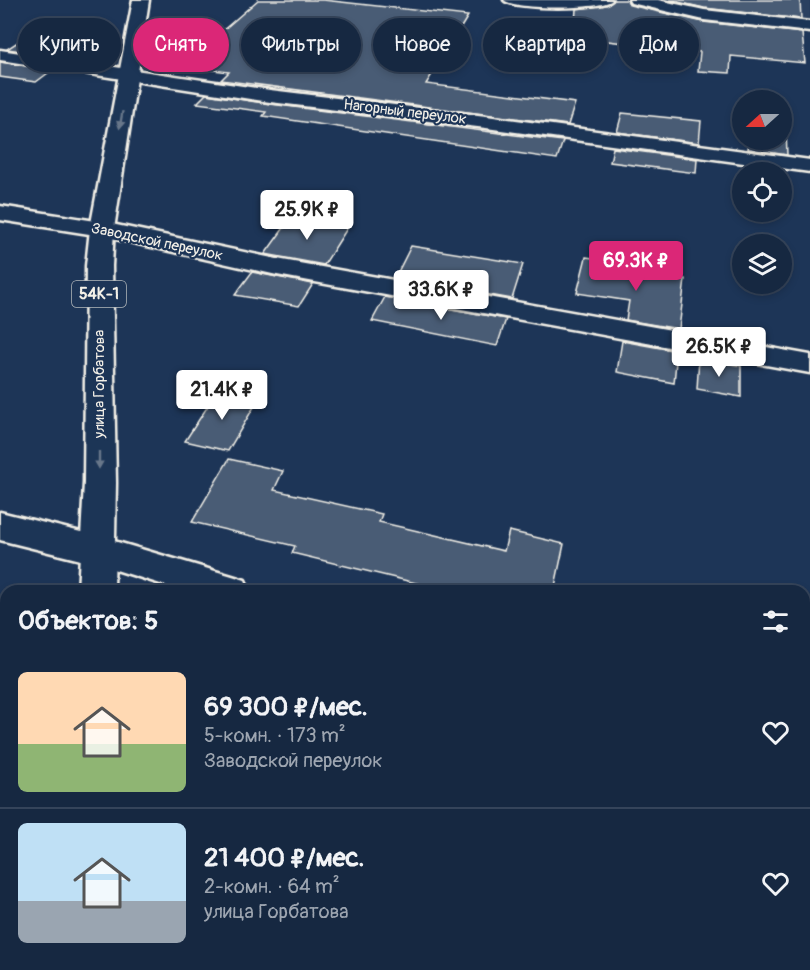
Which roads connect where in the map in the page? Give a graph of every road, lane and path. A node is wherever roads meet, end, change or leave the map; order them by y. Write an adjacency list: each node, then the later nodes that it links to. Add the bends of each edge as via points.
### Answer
1 (141, 0): 7 (street, улица Горбатова / 54К-1)
2 (512, 0): 3 (street)
3 (604, 0)
4 (637, 0): 5 (street, via 704,15)
5 (810, 27)
6 (0, 55): 7 (street, Нагорный переулок)
7 (128, 76): 8 (street, Нагорный переулок); 10 (street, улица Горбатова / 54К-1, one-way to 10)
8 (810, 166)
9 (0, 213): 10 (street, Заводской переулок)
10 (102, 229): 11 (street, Заводской переулок, via 277,267); 13 (street, улица Горбатова / 54К-1, one-way to 13)
11 (810, 364)
12 (0, 526): 13 (street)
13 (97, 550): 14 (street, улица Горбатова / 54К-1); 15 (street)
14 (96, 585)
15 (212, 585)

